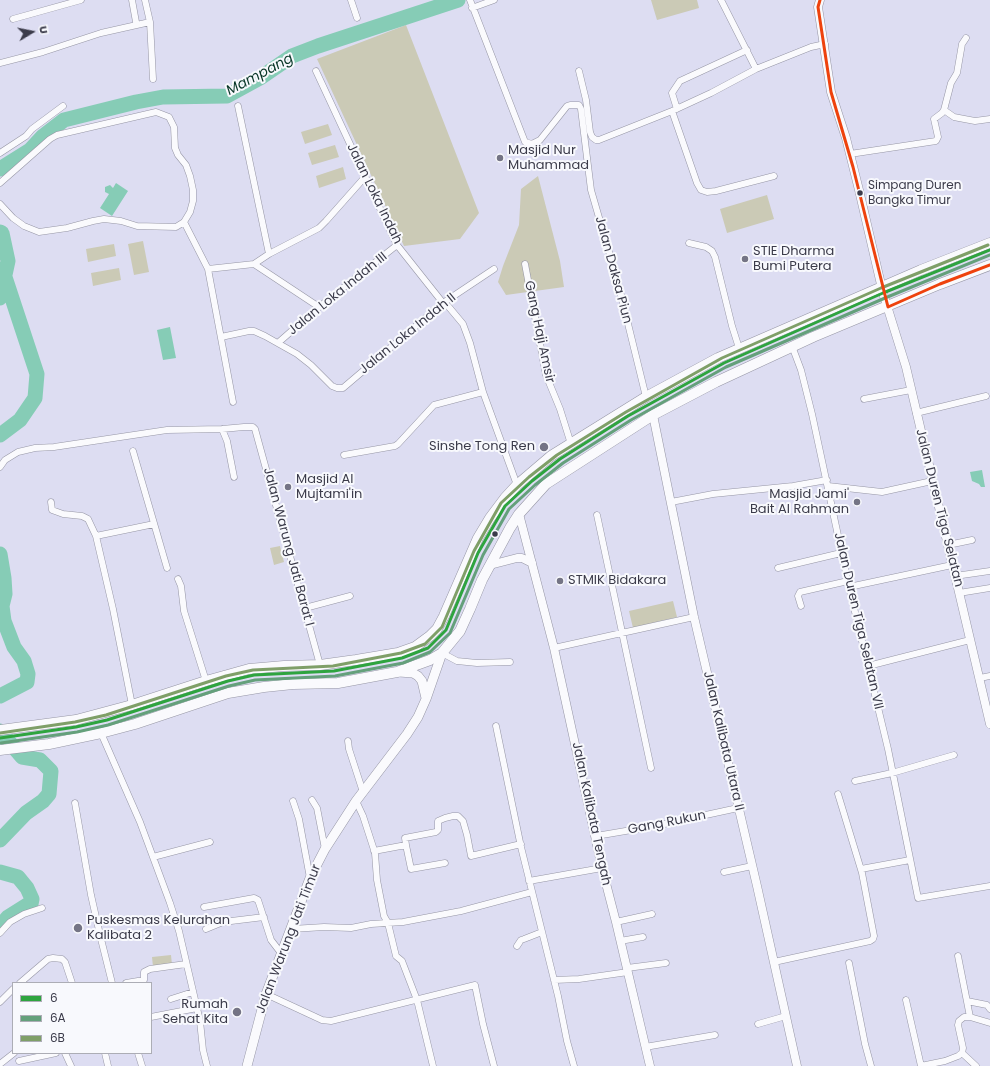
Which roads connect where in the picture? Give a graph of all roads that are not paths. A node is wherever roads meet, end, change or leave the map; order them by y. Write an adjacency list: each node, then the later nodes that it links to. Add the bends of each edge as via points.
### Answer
1 (81, 0): 8 (street)
2 (132, 0): 12 (street)
3 (145, 0): 13 (street)
4 (351, 0): 11 (street)
5 (494, 0): 9 (street)
6 (721, 0): 16 (street)
7 (820, 0): 15 (street, Jalan Duren Tiga Selatan, via 818,7)
8 (68, 2): 10 (street)
9 (471, 3): 56 (street, Jalan Daksa Piun, via 525,142 537,143 567,106 579,105 581,109 591,190 618,283)
10 (13, 18)
11 (357, 18)
12 (136, 22)
13 (150, 22): 17 (street); 21 (street)
14 (966, 38): 25 (street, via 962,44 957,73 951,82)
15 (824, 44): 18 (street); 28 (street, Jalan Duren Tiga Selatan, via 831,92)
16 (747, 50): 18 (street); 24 (street, via 680,81 672,93)
17 (0, 63)
18 (756, 69): 24 (street)
19 (316, 71): 30 (street, Jalan Loka Indah)
20 (579, 71): 24 (street, via 592,137 596,140)
21 (153, 79)
22 (63, 106): 27 (street, via 26,136)
23 (238, 106): 37 (street)
24 (675, 110): 29 (street, via 701,190 716,191)
25 (944, 110): 26 (street, via 959,118 975,121); 28 (street, via 934,119 938,137 936,141)
26 (990, 119)
27 (0, 152)
28 (850, 154): 43 (street, Jalan Duren Tiga Selatan)
29 (774, 176)
30 (365, 177): 36 (street, Jalan Loka Indah); 37 (street, via 318,228)
31 (0, 183): 33 (street, via 57,135 156,112 169,117 174,127 175,148 190,176 193,201)
32 (0, 204): 33 (street, via 13,218 38,232 104,219 162,228 176,227)
33 (184, 222): 42 (street)
34 (689, 243): 52 (street, via 706,247 715,257)
35 (990, 243): 43 (main road)
36 (397, 245): 44 (street, Jalan Loka Indah); 46 (street, Jalan Loka Indah III)
37 (269, 254): 38 (street)
38 (254, 264): 42 (street); 46 (street)
39 (525, 264): 62 (street, Gang Haji Amsir, via 546,375)
40 (990, 265): 45 (main road)
41 (494, 269): 44 (street, Jalan Loka Indah II)
42 (208, 270): 48 (street)
43 (883, 290): 45 (street, Jalan Duren Tiga Selatan); 47 (main road)
44 (443, 302): 50 (street, Jalan Loka Indah II, via 343,388 332,386 311,365); 54 (street, Jalan Loka Indah, via 463,324)
45 (888, 306): 49 (main road); 53 (street, Jalan Duren Tiga Selatan)
46 (320, 307): 50 (street, Jalan Loka Indah III)
47 (807, 319): 49 (main road, via 818,325); 52 (main road)
48 (221, 337): 50 (street, via 254,331); 58 (street)
49 (813, 337): 51 (main road)
50 (279, 342)
51 (792, 346): 60 (main road); 68 (street, Jalan Duren Tiga Selatan VII, via 801,370)
52 (739, 348): 56 (main road)
53 (911, 390): 57 (street); 59 (street, Jalan Duren Tiga Selatan)
54 (483, 392): 64 (street, via 434,405 395,446); 69 (street, Jalan Loka Indah)
55 (986, 396): 59 (street)
56 (646, 397): 62 (main road)
57 (864, 399)
58 (233, 402)
59 (916, 412): 67 (street, Jalan Duren Tiga Selatan)
60 (652, 415): 71 (street, Jalan Kalibata Utara II); 72 (main road, via 546,484)
61 (222, 430): 65 (street, via 167,430 27,449 5,460); 66 (street, via 227,441); 92 (street, Jalan Warung Jati Barat I, via 249,426 255,429)
62 (571, 444): 69 (main road, via 551,456)
63 (133, 451): 74 (street)
64 (344, 455)
65 (0, 467)
66 (234, 477)
67 (932, 481): 68 (street, via 882,492); 77 (street, Jalan Duren Tiga Selatan)
68 (827, 483): 71 (street, via 713,494); 78 (street, Jalan Duren Tiga Selatan VII)
69 (517, 485): 99 (main road, via 478,538 444,616 430,636 407,650)
70 (51, 502): 75 (street, via 52,510 88,519)
71 (671, 502): 93 (street, Jalan Kalibata Utara II)
72 (519, 514): 79 (street, Jalan Kalibata Tengah); 80 (main road)
73 (597, 515): 94 (street)
74 (154, 524): 75 (street); 82 (street)
75 (96, 536): 106 (street)
76 (972, 540): 77 (street)
77 (948, 545): 81 (street, Jalan Duren Tiga Selatan)
78 (842, 552): 83 (street); 87 (street, Jalan Duren Tiga Selatan VII)
79 (532, 563): 80 (street, via 517,558); 96 (street, Jalan Kalibata Tengah)
80 (490, 565): 97 (main road, via 460,631)
81 (952, 565): 85 (street, Jalan Duren Tiga Selatan); 87 (street)
82 (167, 568)
83 (778, 568)
84 (990, 571): 85 (street)
85 (955, 576): 89 (street, Jalan Duren Tiga Selatan)
86 (178, 579): 104 (street, via 184,611)
87 (848, 584): 91 (street, via 800,592); 100 (street, Jalan Duren Tiga Selatan VII)
88 (990, 588): 89 (street)
89 (959, 594): 95 (street, Jalan Duren Tiga Selatan)
90 (350, 596): 92 (street)
91 (800, 606)
92 (305, 608): 99 (street, Jalan Warung Jati Barat I)
93 (694, 617): 94 (street); 123 (street, Jalan Kalibata Utara II)
94 (622, 632): 96 (street); 114 (street)
95 (970, 640): 100 (street); 103 (street, Jalan Duren Tiga Selatan)
96 (554, 648): 124 (street, Jalan Kalibata Tengah)
97 (442, 653): 98 (street, via 457,661); 101 (main road); 105 (main road, Jalan Warung Jati Timur)
98 (510, 662)
99 (320, 664): 104 (main road, via 249,669)
100 (868, 666): 115 (street, Jalan Duren Tiga Selatan VII)
101 (397, 672): 105 (main road, via 414,673 418,676 422,680); 110 (main road, via 338,683 293,684 228,693)
102 (990, 676): 103 (street)
103 (980, 678): 107 (street, Jalan Duren Tiga Selatan)
104 (206, 681): 106 (main road)
105 (426, 699): 117 (main road, Jalan Warung Jati Timur, via 418,717 384,770)
106 (132, 705): 109 (main road, via 76,720)
107 (990, 724)
108 (496, 726): 126 (street)
109 (0, 730)
110 (101, 733): 112 (main road, via 62,742); 130 (street)
111 (348, 741): 117 (street)
112 (2, 750)
113 (954, 755): 115 (street)
114 (651, 768)
115 (892, 773): 116 (street); 131 (street, Jalan Duren Tiga Selatan VII)
116 (855, 780)
117 (363, 792): 121 (main road, Jalan Warung Jati Timur)
118 (838, 794): 135 (street)
119 (293, 800): 137 (street)
120 (312, 800): 128 (street, via 317,808)
121 (356, 801): 128 (main road, Jalan Warung Jati Timur); 129 (street)
122 (74, 803): 164 (street, via 91,894)
123 (738, 808): 124 (street, Gang Rukun); 133 (street, Jalan Kalibata Utara II)
124 (596, 836): 134 (street, Jalan Kalibata Tengah)
125 (210, 842): 130 (street)
126 (521, 844): 127 (street, via 471,856 463,821 458,816 438,821 436,832 405,838); 138 (street)
127 (406, 845): 129 (street); 132 (street, via 411,869)
128 (324, 849): 137 (main road, Jalan Warung Jati Timur)
129 (374, 851): 146 (street, via 384,916)
130 (154, 857): 159 (street, via 172,910)
131 (910, 860): 135 (street); 139 (street, Jalan Duren Tiga Selatan VII, via 918,898)
132 (444, 863)
133 (752, 866): 136 (street); 156 (street, Jalan Kalibata Utara II)
134 (602, 868): 138 (street); 145 (street, Jalan Kalibata Tengah)
135 (861, 869): 156 (street, via 873,939)
136 (724, 872)
137 (310, 878): 147 (main road, Jalan Warung Jati Timur)
138 (529, 881): 140 (street)
139 (990, 886)
140 (532, 892): 146 (street, via 461,911); 149 (street)
141 (204, 907): 144 (street, via 254,898 258,900)
142 (42, 908): 150 (street, via 10,922)
143 (652, 914): 145 (street)
144 (264, 917): 148 (street, via 223,922); 154 (street, via 271,940)
145 (616, 922): 152 (street, Jalan Kalibata Tengah)
146 (388, 923): 147 (street, via 351,928); 170 (street, via 396,956 402,961)
147 (292, 928): 154 (main road, Jalan Warung Jati Timur)
148 (206, 929)
149 (542, 932): 153 (street, via 521,940); 161 (street)
150 (0, 933)
151 (643, 937): 152 (street)
152 (620, 941): 160 (street, Jalan Kalibata Tengah)
153 (517, 946)
154 (281, 953): 168 (main road, Jalan Warung Jati Timur)
155 (958, 956): 172 (street)
156 (774, 962): 176 (street, Jalan Kalibata Utara II)
157 (666, 963): 160 (street)
158 (849, 963): 201 (street, via 864,1044)
159 (186, 964): 165 (street, via 150,969 144,972 144,980); 167 (street)
160 (627, 970): 161 (street); 182 (street, Jalan Kalibata Tengah)
161 (554, 980): 198 (street)
162 (21, 982): 163 (street, via 48,959 53,958 65,962)
163 (72, 982)
164 (112, 982)
165 (132, 982)
166 (12, 990): 173 (street)
167 (193, 992): 169 (street); 174 (street)
168 (266, 994): 170 (street, via 322,1020 331,1021); 195 (main road, Jalan Warung Jati Timur)
169 (171, 999)
170 (417, 1000): 196 (street); 197 (street, via 475,985)
171 (906, 1000): 202 (street)
172 (967, 1001): 175 (street, via 987,1005); 178 (street)
173 (0, 1002)
174 (197, 1008): 177 (street); 194 (street)
175 (990, 1009)
176 (786, 1016): 180 (street); 200 (street, Jalan Kalibata Utara II)
177 (152, 1017)
178 (970, 1017): 179 (street); 183 (street, via 959,1020)
179 (990, 1023)
180 (758, 1024)
181 (715, 1035): 182 (street)
182 (645, 1047): 199 (street, Jalan Kalibata Tengah)
183 (962, 1053): 202 (street, via 945,1061); 203 (street)
184 (13, 1054): 190 (street)
185 (51, 1054): 189 (street)
186 (65, 1054): 191 (street)
187 (105, 1054): 192 (street)
188 (138, 1054): 193 (street)
189 (19, 1061)
190 (0, 1064)
191 (71, 1066)
192 (108, 1066)
193 (142, 1066)
194 (207, 1066)
195 (247, 1066)
196 (433, 1066)
197 (494, 1066)
198 (574, 1066)
199 (650, 1066)
200 (796, 1066)
201 (871, 1066)
202 (921, 1066)
203 (976, 1066)

